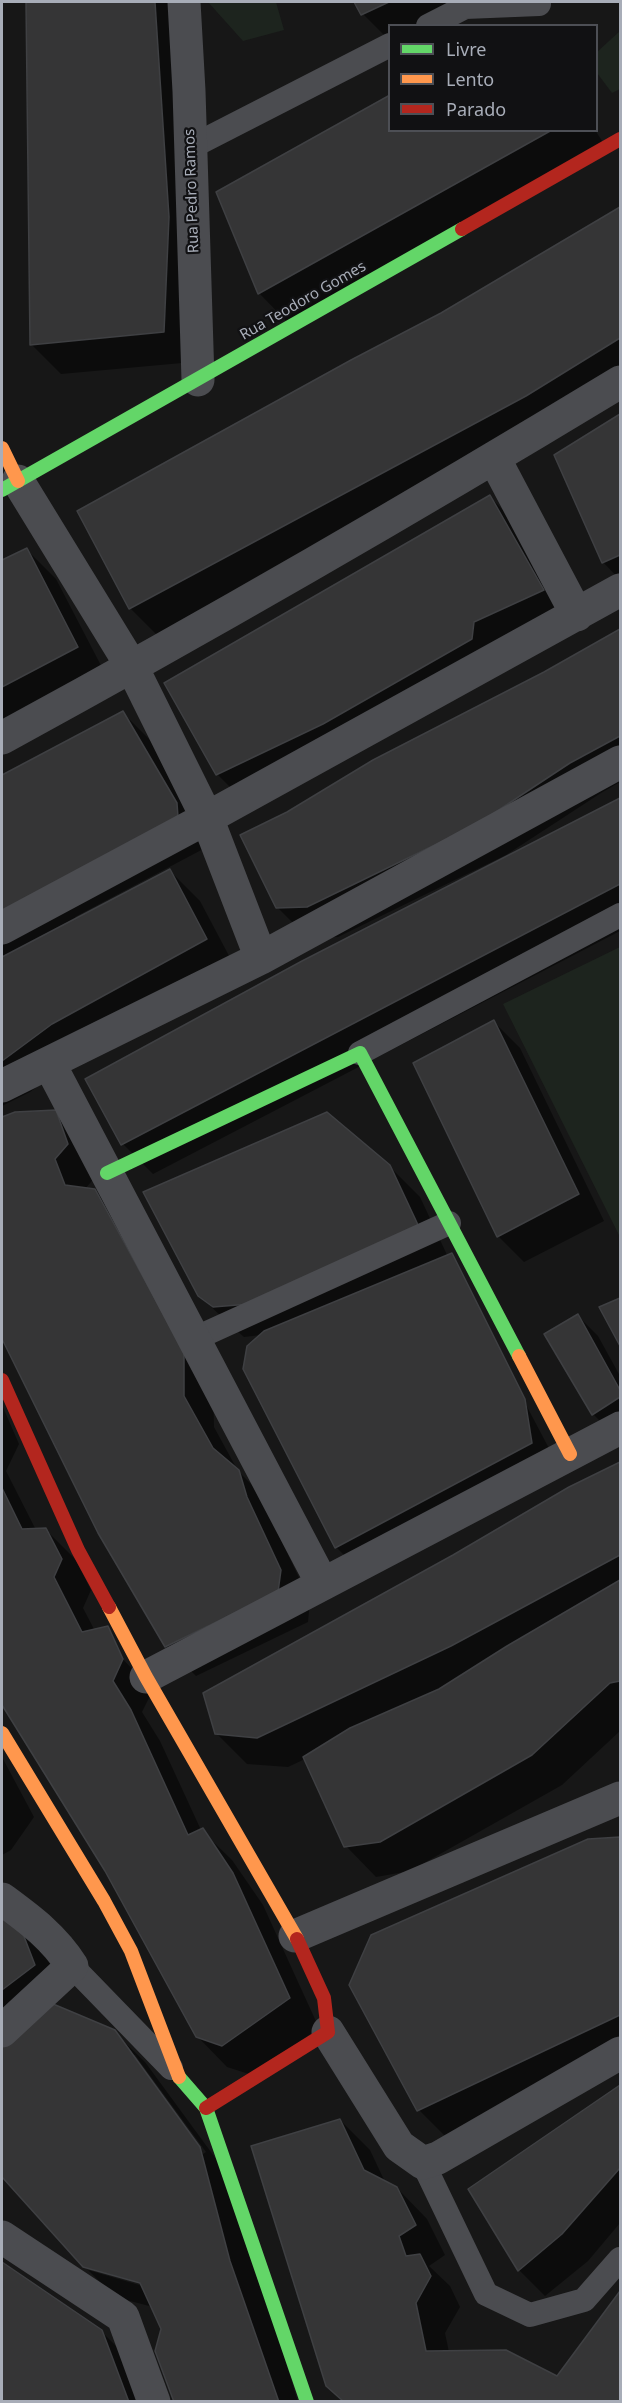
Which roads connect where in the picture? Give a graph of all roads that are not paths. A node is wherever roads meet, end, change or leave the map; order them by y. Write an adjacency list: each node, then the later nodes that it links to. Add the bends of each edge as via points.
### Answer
1 (184, 2): 6 (street, Rua Pedro Ramos)
2 (539, 4): 3 (lane, via 465,7)
3 (432, 24)
4 (388, 46): 6 (lane)
5 (621, 139): 7 (street, Rua Teodoro Gomes)
6 (191, 147): 7 (street, Rua Pedro Ramos)
7 (198, 380): 11 (street, Rua Teodoro Gomes)
8 (621, 382): 10 (street)
9 (2, 448): 11 (street)
10 (494, 458): 13 (street); 14 (street)
11 (10, 486): 14 (street)
12 (621, 590): 13 (street)
13 (577, 615): 17 (street)
14 (132, 667): 15 (street); 17 (street)
15 (2, 738)
16 (621, 762): 20 (street)
17 (207, 818): 19 (street); 20 (street)
18 (621, 915): 21 (lane)
19 (2, 928)
20 (261, 958): 22 (street)
21 (360, 1053): 24 (street); 25 (street)
22 (49, 1063): 23 (street); 24 (street)
23 (2, 1086)
24 (107, 1173): 26 (street)
25 (449, 1223): 26 (lane); 29 (street)
26 (194, 1339): 30 (street)
27 (2, 1380): 31 (street, via 78,1550)
28 (621, 1428): 29 (street)
29 (570, 1454): 30 (street)
30 (322, 1583): 31 (street)
31 (146, 1677): 35 (street)
32 (2, 1733): 40 (street, via 131,1951)
33 (621, 1798): 35 (street)
34 (2, 1899): 36 (street, via 38,1925 61,1948)
35 (295, 1936): 38 (street, via 324,1998)
36 (72, 1966): 37 (street); 40 (lane)
37 (2, 2031)
38 (328, 2032): 41 (street); 42 (street, via 399,2146)
39 (621, 2053): 42 (street)
40 (178, 2076): 41 (street)
41 (206, 2108): 46 (street)
42 (423, 2163): 44 (lane, via 486,2294 530,2315 584,2300)
43 (2, 2237): 45 (street, via 123,2317)
44 (621, 2259)
45 (154, 2402)
46 (307, 2402)

